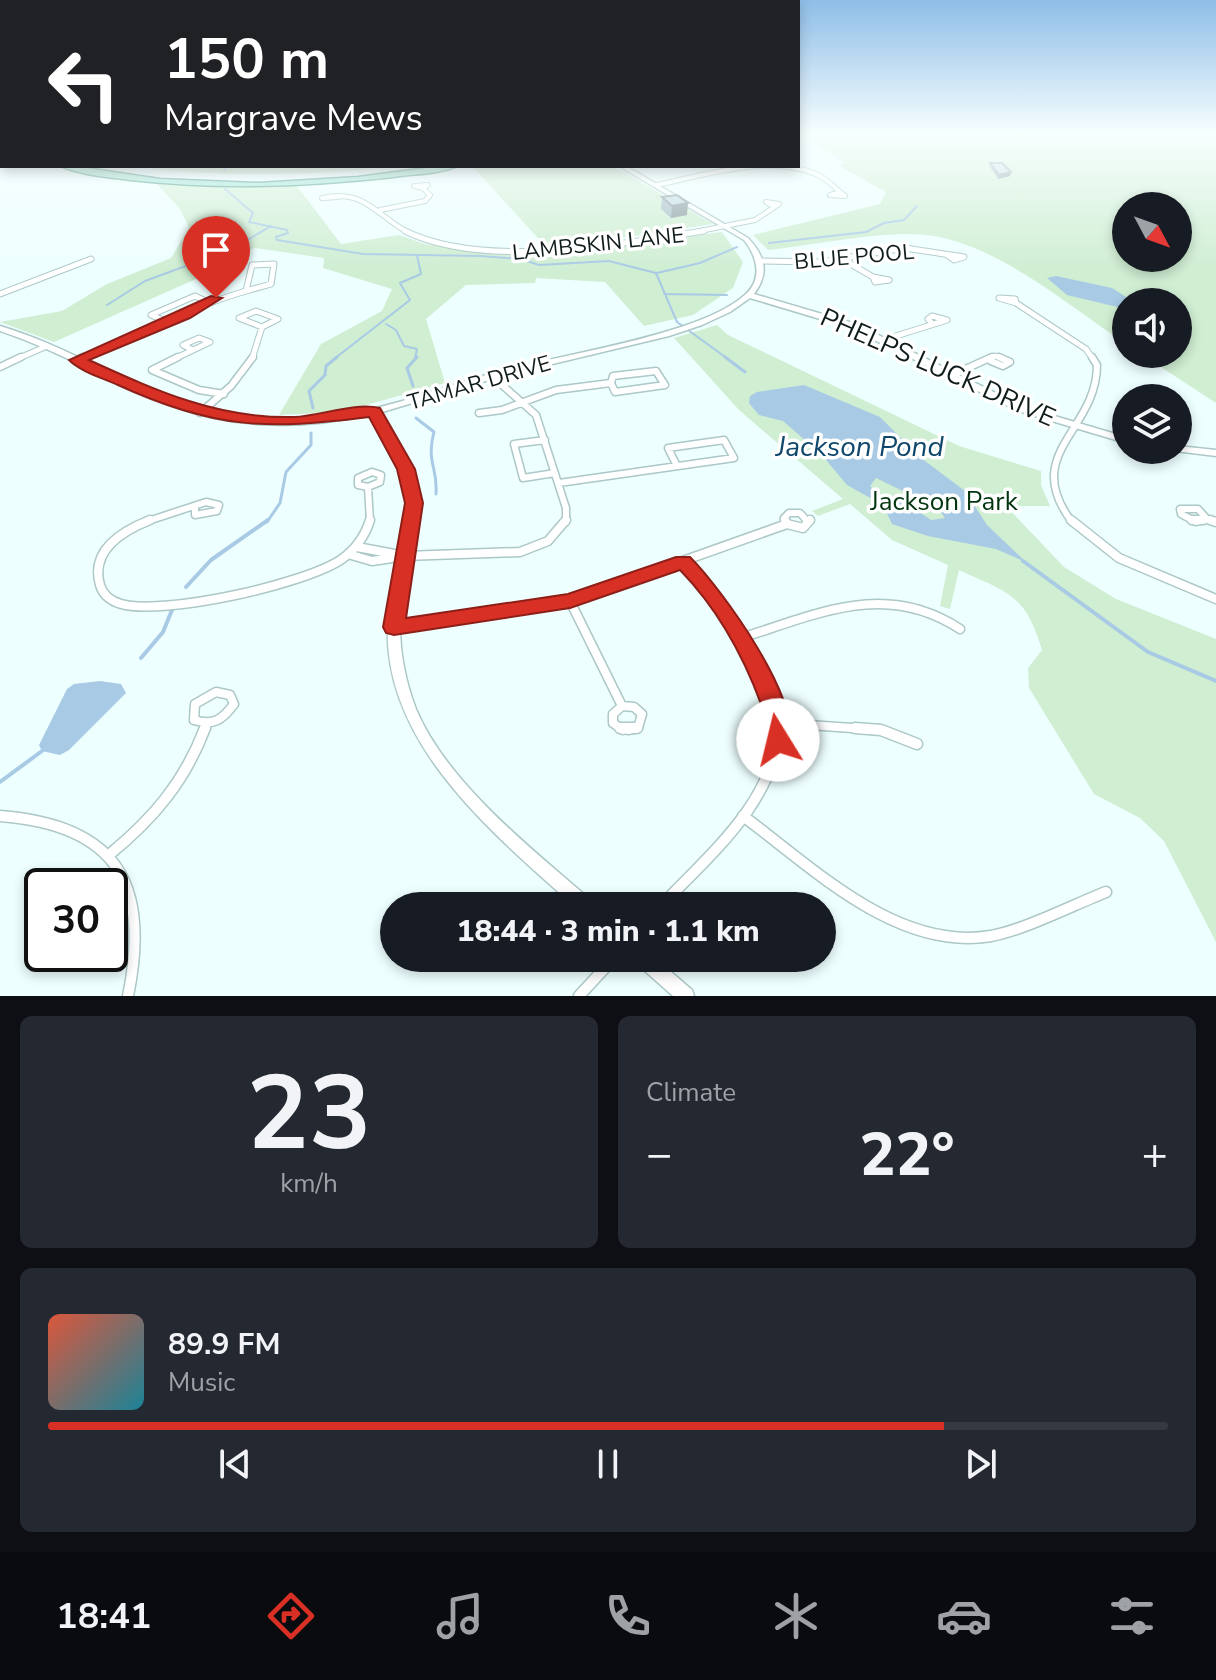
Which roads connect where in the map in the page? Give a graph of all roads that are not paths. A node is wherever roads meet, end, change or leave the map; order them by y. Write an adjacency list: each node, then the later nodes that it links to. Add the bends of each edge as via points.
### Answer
1 (140, 178): 4 (main road, via 228,183)
2 (233, 178): 3 (main road)
3 (255, 178)
4 (350, 178)
5 (645, 178): 9 (street)
6 (648, 178): 9 (street)
7 (690, 178): 9 (street)
8 (823, 178): 11 (street)
9 (657, 185): 15 (street)
10 (423, 188): 14 (street, via 430,195 425,201)
11 (838, 193)
12 (338, 197): 14 (street, LAMBSKIN LANE, via 367,201)
13 (773, 206): 15 (street, LAMBSKIN LANE, via 759,218)
14 (380, 210): 15 (street, LAMBSKIN LANE, via 422,239 515,254)
15 (728, 226): 19 (street, via 753,246)
16 (947, 255): 18 (street, BLUE POOL, via 905,248)
17 (91, 259): 22 (street)
18 (842, 259): 19 (street, BLUE POOL); 20 (street)
19 (760, 261): 23 (street, via 761,275)
20 (873, 277)
21 (246, 291): 21 (street, via 252,265 274,264 271,284); 24 (street)
22 (0, 294)
23 (749, 295): 30 (street, PHELPS LUCK DRIVE, via 826,315); 36 (street, TAMAR DRIVE, via 694,326)
24 (208, 302): 26 (street); 26 (street, via 195,296 151,315)
25 (1016, 303): 44 (street, via 1086,349 1097,365 1098,376)
26 (168, 322): 33 (street)
27 (931, 322): 30 (street)
28 (262, 327): 28 (street, via 278,319 256,311 239,318); 39 (street, via 256,354)
29 (0, 328): 31 (street, TAMAR DRIVE)
30 (883, 340): 37 (street, PHELPS LUCK DRIVE)
31 (47, 346): 33 (street, TAMAR DRIVE); 35 (street)
32 (193, 350): 39 (street, via 152,370 199,390)
33 (77, 360): 42 (street, TAMAR DRIVE)
34 (991, 361): 37 (street)
35 (0, 367)
36 (492, 376): 40 (street); 41 (street, TAMAR DRIVE)
37 (950, 376): 44 (street, PHELPS LUCK DRIVE)
38 (611, 383): 38 (street, via 613,376 656,371 665,385 615,392); 40 (street, via 556,390)
39 (224, 394): 42 (street)
40 (524, 401): 43 (street); 46 (street, via 534,410)
41 (374, 411): 42 (street, TAMAR DRIVE, via 295,422); 57 (street, via 411,485 413,523)
42 (200, 413)
43 (479, 413)
44 (1074, 427): 45 (street, PHELPS LUCK DRIVE); 59 (street, via 1052,474 1054,493 1065,513 1088,536 1130,563)
45 (1112, 436)
46 (545, 440): 50 (street); 50 (street, via 514,444 523,478)
47 (1192, 450): 48 (street)
48 (1216, 453)
49 (677, 466): 49 (street, via 705,462 734,458 724,440 668,448); 51 (street)
50 (555, 473): 51 (street)
51 (559, 483): 57 (street, via 567,516 562,530 548,541 520,552)
52 (368, 487): 55 (street, via 370,518)
53 (195, 507): 56 (street, via 146,520 112,542 99,567 107,597 137,605 269,587 314,573)
54 (787, 524): 58 (street)
55 (357, 547): 56 (street); 57 (street)
56 (348, 554): 57 (street, via 372,561)
57 (405, 556): 61 (street)
58 (683, 561): 60 (street); 63 (street, via 707,586)
59 (1216, 599)
60 (570, 601): 61 (street); 64 (street)
61 (394, 627): 71 (street, via 402,683 443,765 481,811)
62 (960, 629): 63 (street, via 929,610 881,601)
63 (741, 638): 65 (street)
64 (622, 706)
65 (779, 723): 67 (street, via 881,730); 69 (street, via 770,773)
66 (207, 724): 70 (street, via 171,799)
67 (917, 744)
68 (0, 816): 70 (street, via 60,824)
69 (743, 816): 72 (street); 73 (street, via 891,920 937,937 993,936)
70 (110, 854): 76 (street, via 136,912)
71 (571, 892)
72 (674, 892)
73 (1106, 892)
74 (601, 972): 77 (street)
75 (659, 972): 78 (street)
76 (128, 996)
77 (579, 996)
78 (686, 996)

